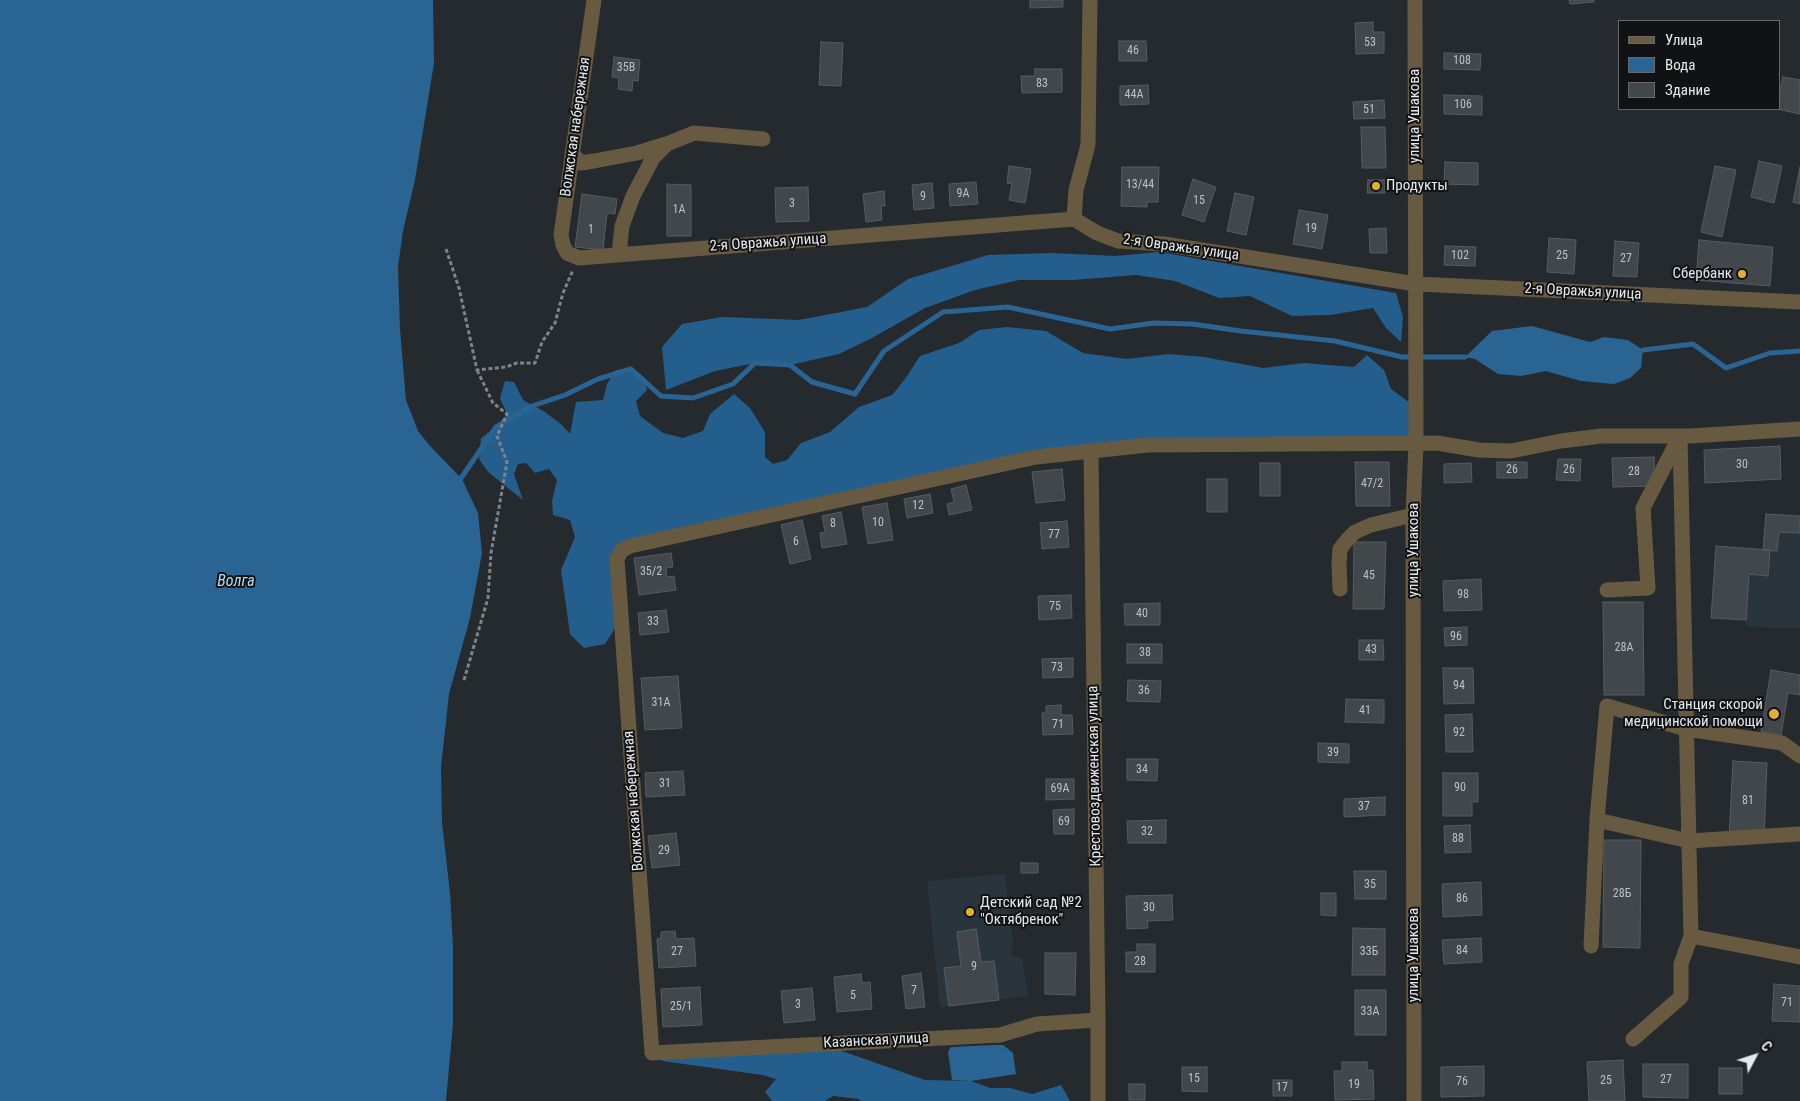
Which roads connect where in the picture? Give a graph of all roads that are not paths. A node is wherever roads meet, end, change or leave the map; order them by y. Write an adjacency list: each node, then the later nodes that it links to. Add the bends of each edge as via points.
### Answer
1 (594, 0): 6 (street, Волжская набережная)
2 (1090, 0): 7 (street, via 1088,145 1076,190)
3 (1415, 0): 10 (street, улица Ушакова)
4 (763, 139): 5 (street, via 694,133)
5 (668, 144): 6 (street, via 594,162 581,163); 8 (street, via 652,158 633,196 622,226)
6 (572, 154): 9 (street, Волжская набережная, via 561,235 562,245)
7 (1074, 219): 8 (street, 2-я Овражья улица); 10 (street, 2-я Овражья улица, via 1097,233 1118,240 1164,244)
8 (619, 254): 9 (street, 2-я Овражья улица)
9 (573, 255)
10 (1416, 284): 11 (street, 2-я Овражья улица); 14 (street, улица Ушакова)
11 (1800, 302)
12 (1800, 429): 13 (street)
13 (1680, 436): 14 (street, via 1601,436 1561,440 1511,451 1437,443); 18 (street, via 1643,508 1648,588); 19 (street)
14 (1416, 444): 15 (street, via 1148,445); 16 (street, улица Ушакова)
15 (1091, 452): 27 (street, Крестовоздвиженская улица); 29 (street, Волжская набережная, via 1036,457 630,546 621,551 617,559)
16 (1413, 515): 17 (street, via 1371,525 1355,532 1347,540 1340,548); 31 (street, улица Ушакова)
17 (1340, 589)
18 (1607, 590)
19 (1686, 729): 20 (street, via 1782,743); 21 (street, via 1607,706); 23 (street)
20 (1800, 756)
21 (1597, 820): 23 (street); 25 (street)
22 (1800, 834): 23 (street)
23 (1689, 842): 24 (street)
24 (1691, 936): 26 (street); 28 (street, via 1681,964 1682,997)
25 (1591, 946)
26 (1800, 957)
27 (1098, 1020): 29 (street, Казанская улица, via 1037,1024 1000,1035); 30 (street, Крестовоздвиженская улица)
28 (1633, 1039)
29 (652, 1053)
30 (1098, 1101)
31 (1414, 1101)

